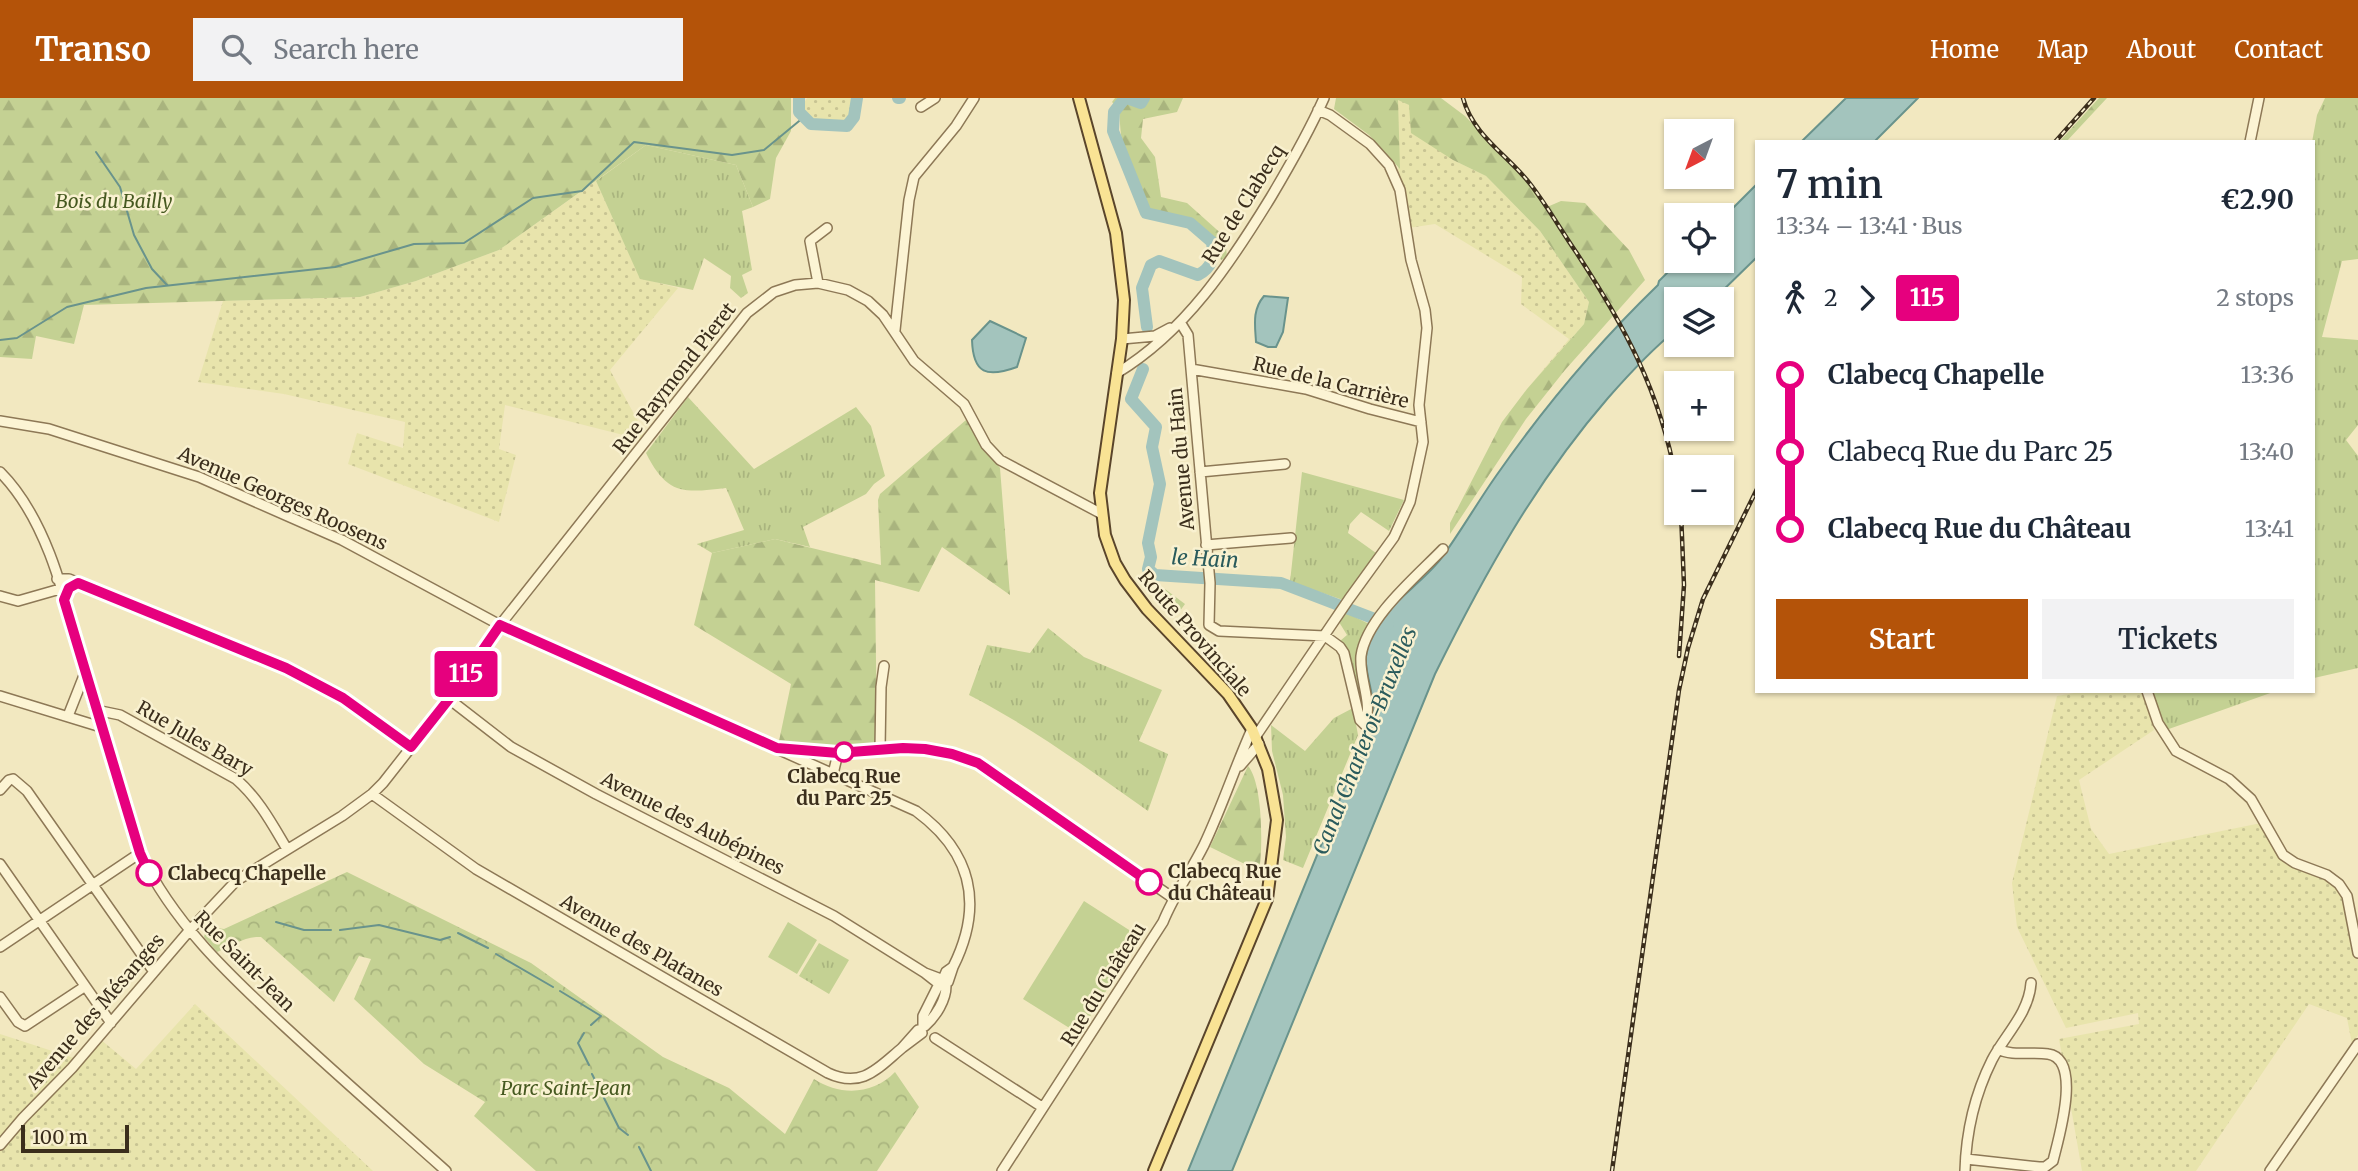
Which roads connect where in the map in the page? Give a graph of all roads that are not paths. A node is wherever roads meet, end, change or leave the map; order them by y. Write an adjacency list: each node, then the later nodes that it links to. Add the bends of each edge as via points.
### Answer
1 (934, 98): 6 (street)
2 (974, 98): 12 (street, via 914,177)
3 (1079, 98): 13 (main road, Route Provinciale, via 1116,233 1124,300)
4 (1324, 98): 7 (street, Rue de Clabecq)
5 (2259, 98): 8 (street)
6 (921, 107)
7 (1318, 110): 11 (street, Rue de Clabecq, via 1243,243); 17 (street, Rue du Château, via 1370,144 1389,165 1399,190 1427,328)
8 (2250, 140)
9 (827, 228): 10 (street, via 810,241)
10 (818, 282): 12 (street, Rue Raymond Pieret, via 868,301); 30 (street, Rue Raymond Pieret, via 774,292 747,313)
11 (1180, 322): 13 (street, Rue de Clabecq, via 1155,336); 14 (street, Avenue du Hain, via 1188,331); 15 (street, Rue de Clabecq)
12 (895, 330): 21 (street, Rue Raymond Pieret, via 914,361 964,404 986,445 1000,460)
13 (1122, 339): 15 (main road, Route Provinciale)
14 (1191, 369): 17 (street, Rue de la Carrière, via 1306,389); 20 (street, Avenue du Hain)
15 (1117, 373): 21 (main road, Route Provinciale, via 1100,494)
16 (0, 421): 30 (street, Avenue Georges Roosens, via 50,429 200,477 342,540)
17 (1421, 422): 31 (street, Rue du Château, via 1423,442 1410,502 1394,537)
18 (1285, 464): 20 (street)
19 (0, 472): 25 (street, Rue Saint-Jean, via 28,509)
20 (1200, 472): 23 (street, Avenue du Hain)
21 (1102, 514): 40 (main road, Route Provinciale, via 1105,535 1125,580 1228,694)
22 (1291, 538): 23 (street)
23 (1206, 545): 31 (street, Avenue du Hain, via 1209,625 1219,631)
24 (1443, 549): 31 (street, via 1376,620 1362,656 1368,710 1365,726 1344,653)
25 (57, 579): 26 (street); 27 (street, Rue Saint-Jean)
26 (78, 583): 29 (street, via 69,588); 41 (street, via 286,668 343,698)
27 (61, 589): 28 (street, via 18,601); 29 (street, Rue Saint-Jean)
28 (0, 596)
29 (64, 600): 33 (street, Rue Saint-Jean)
30 (500, 625): 36 (street, Rue Raymond Pieret); 42 (street, Avenue Georges Roosens)
31 (1325, 636): 40 (street, Rue du Château)
32 (884, 666): 43 (street)
33 (85, 673): 37 (street, Rue Saint-Jean); 38 (street)
34 (2148, 693): 57 (street, via 2158,723 2176,751 2229,779 2250,799 2283,855 2339,884 2347,896)
35 (0, 696): 38 (street)
36 (449, 699): 41 (street, Rue Raymond Pieret); 59 (street, Avenue des Aubépines, via 511,747 834,916)
37 (96, 710): 39 (street, Rue Saint-Jean); 49 (street, Rue Jules Bary, via 120,715 236,779 263,808)
38 (68, 716): 39 (street)
39 (101, 727): 50 (street, Rue Saint-Jean)
40 (1256, 736): 45 (street, Rue du Château); 45 (street, Rue du Château); 72 (main road, Route Provinciale, via 1278,820 1267,899)
41 (411, 747): 48 (street, Rue Raymond Pieret)
42 (777, 748): 44 (street); 46 (street, Avenue Georges Roosens)
43 (880, 749): 44 (street); 53 (street, via 925,749 978,763)
44 (838, 753): 46 (street)
45 (1237, 770): 53 (street, Rue du Château, via 1205,843)
46 (833, 774): 59 (street, Avenue des Platanes, via 916,811 932,823 963,866 970,892 968,933)
47 (0, 790): 52 (street, via 13,779 27,791)
48 (372, 794): 49 (street, Avenue des Mésanges); 64 (street, Avenue des Platanes, via 476,869 828,1073 846,1079 866,1076 884,1066)
49 (287, 849): 55 (street, Avenue des Mésanges, via 236,881)
50 (140, 853): 52 (street); 55 (street, Rue Saint-Jean, via 152,879)
51 (0, 864): 54 (street)
52 (92, 884): 54 (street); 58 (street)
53 (1172, 898): 67 (street, Rue du Château, via 1163,922)
54 (40, 921): 56 (street); 61 (street)
55 (189, 931): 58 (street, Avenue des Mésanges); 70 (street, Rue Saint-Jean, via 247,992)
56 (0, 947)
57 (2358, 953)
58 (153, 972): 63 (street, Avenue des Mésanges)
59 (943, 982): 64 (street, Avenue des Platanes, via 946,996)
60 (2031, 983): 66 (street, via 2024,1010)
61 (84, 987): 62 (street, via 24,1026); 63 (street)
62 (0, 997)
63 (111, 1023): 68 (street, Avenue des Mésanges)
64 (923, 1029): 67 (street)
65 (2358, 1044): 74 (street)
66 (1998, 1049): 69 (street, via 1981,1088); 69 (street, via 2049,1054 2062,1065 2067,1097 2053,1161 2039,1167)
67 (1042, 1107): 71 (street, Rue du Château)
68 (0, 1145)
69 (1966, 1159): 73 (street)
70 (446, 1171)
71 (1002, 1171)
72 (1154, 1171)
73 (1965, 1171)
74 (2270, 1171)

